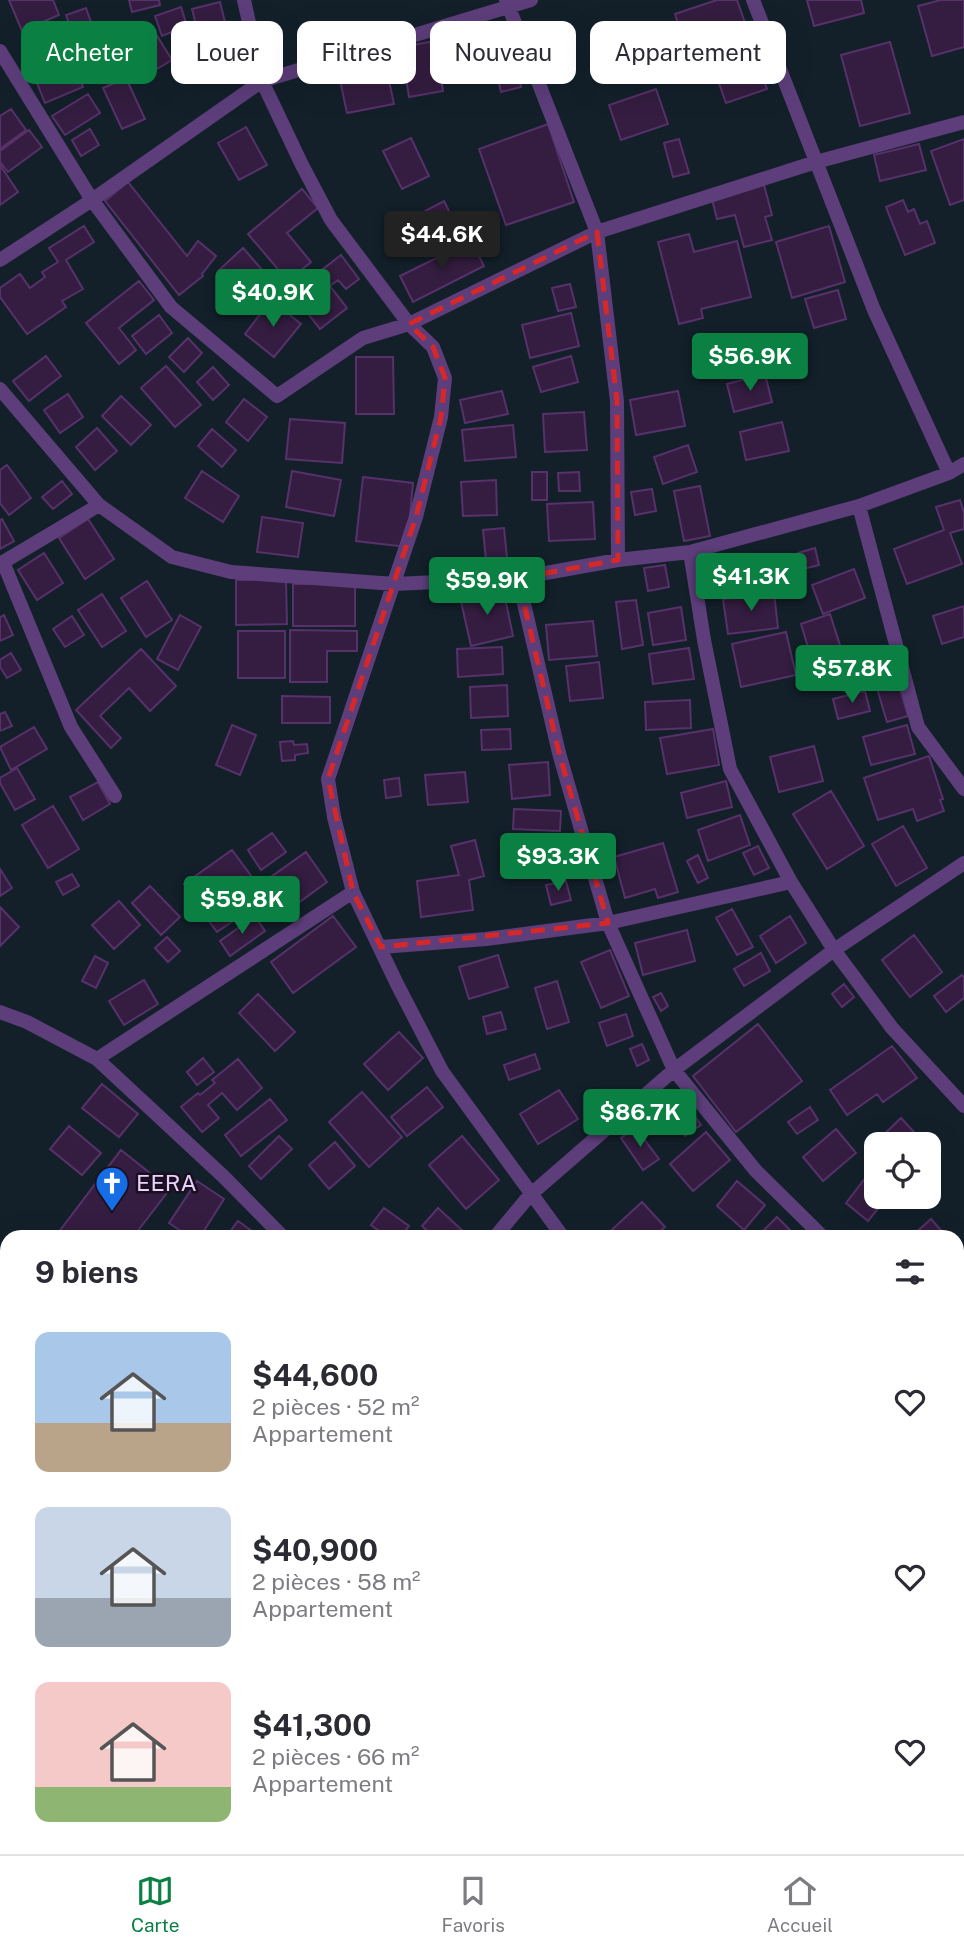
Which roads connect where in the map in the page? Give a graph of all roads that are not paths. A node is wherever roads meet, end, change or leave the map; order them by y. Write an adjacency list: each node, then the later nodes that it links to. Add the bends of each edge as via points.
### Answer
1 (244, 0): 5 (street)
2 (531, 0): 4 (street)
3 (753, 0): 11 (street)
4 (507, 4): 7 (street); 13 (street)
5 (249, 21)
6 (0, 51): 12 (street)
7 (283, 74)
8 (258, 84): 12 (street)
9 (263, 84): 15 (street, via 331,220)
10 (964, 122): 11 (street)
11 (816, 162): 13 (street); 18 (street, via 874,310)
12 (92, 200): 14 (street); 15 (street, via 171,307 277,396 363,338)
13 (597, 232): 15 (street); 22 (street, via 617,401)
14 (0, 260)
15 (409, 324): 25 (street, via 433,347 445,378 441,417)
16 (0, 389): 19 (street)
17 (964, 464): 18 (street)
18 (949, 473): 20 (street)
19 (99, 505): 23 (street); 25 (street, via 183,560 231,572)
20 (859, 506): 21 (street); 26 (street, via 918,727)
21 (691, 552): 22 (street); 29 (street, via 730,769)
22 (618, 560): 24 (street)
23 (2, 563): 27 (street, via 71,727)
24 (519, 578): 25 (street); 31 (street, via 559,752)
25 (395, 584): 30 (street, via 328,779)
26 (964, 789)
27 (115, 796)
28 (964, 863): 33 (street)
29 (791, 882): 31 (street); 33 (street)
30 (353, 892): 32 (street); 35 (street)
31 (608, 923): 32 (street); 36 (street)
32 (381, 947): 38 (street, via 442,1071)
33 (834, 950): 36 (street); 37 (street, via 892,1028)
34 (0, 1012): 35 (street)
35 (97, 1059): 39 (street)
36 (674, 1070): 38 (street); 42 (street, via 756,1171)
37 (964, 1106)
38 (530, 1195): 40 (street); 41 (street)
39 (276, 1230)
40 (501, 1230)
41 (558, 1230)
42 (816, 1230)

